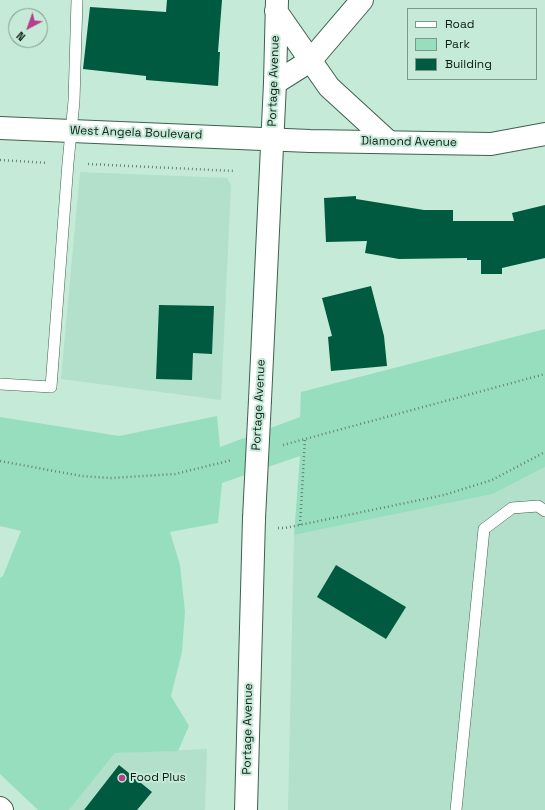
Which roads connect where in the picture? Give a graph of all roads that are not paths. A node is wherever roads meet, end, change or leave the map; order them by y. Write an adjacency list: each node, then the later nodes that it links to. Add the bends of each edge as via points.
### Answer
1 (77, 0): 7 (lane)
2 (362, 0): 4 (main road)
3 (277, 6): 4 (main road); 5 (main road, Portage Avenue)
4 (310, 61): 5 (main road); 10 (main road, via 329,87)
5 (275, 83): 9 (main road, Portage Avenue)
6 (0, 128): 7 (main road, West Angela Boulevard)
7 (72, 130): 9 (main road, West Angela Boulevard); 11 (lane, via 51,387)
8 (545, 134): 10 (main road, Diamond Avenue, via 491,144)
9 (272, 138): 10 (main road, Diamond Avenue); 15 (main road, Portage Avenue, bridge, via 253,523)
10 (389, 142)
11 (0, 384)
12 (545, 511): 16 (lane, via 538,506 512,508 484,530)
13 (0, 808): 14 (main road)
14 (2, 810)
15 (246, 810)
16 (456, 810)

